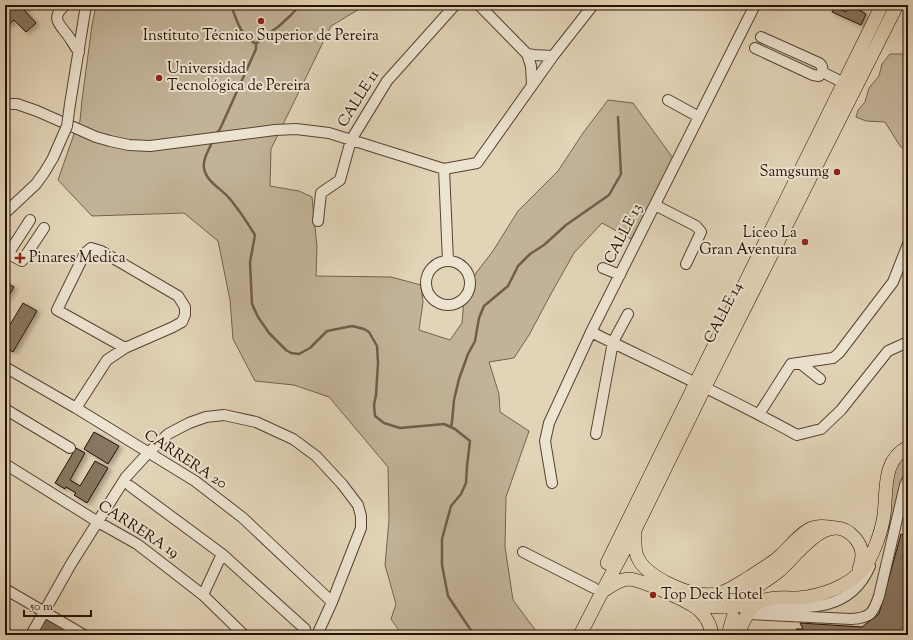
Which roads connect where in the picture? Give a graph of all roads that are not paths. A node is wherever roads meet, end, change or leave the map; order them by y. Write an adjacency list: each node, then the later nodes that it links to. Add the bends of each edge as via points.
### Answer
1 (64, 5): 11 (street, via 58,14 58,22)
2 (86, 5): 11 (street)
3 (455, 5): 20 (street, CALLE 11, via 387,80)
4 (479, 5): 12 (street)
5 (593, 5): 13 (street)
6 (754, 5): 19 (street, CALLE 13)
7 (882, 5): 15 (main road, CALLE 14)
8 (897, 5): 42 (main road, CALLE 14)
9 (761, 38): 14 (street, via 819,63)
10 (755, 48): 14 (street, via 813,75 819,76)
11 (79, 52): 23 (street, bridge, via 67,126 53,158 36,184)
12 (527, 54): 13 (street); 16 (street, via 531,66)
13 (553, 56): 16 (street)
14 (822, 72): 15 (street)
15 (844, 83): 42 (main road, CALLE 14)
16 (532, 85): 21 (street, via 477,163)
17 (668, 100): 19 (street)
18 (5, 104): 20 (street, via 18,104 96,137 129,145 150,146 275,130 329,132)
19 (699, 117): 22 (street, CALLE 13)
20 (351, 140): 21 (street); 25 (street, CALLE 11, via 340,180 321,193)
21 (444, 169): 29 (street)
22 (655, 205): 30 (street, via 696,226 701,232); 32 (street, CALLE 13)
23 (5, 213)
24 (30, 220): 28 (street)
25 (318, 221)
26 (44, 228): 28 (street, via 22,261)
27 (908, 244): 39 (street, via 893,282 839,353 833,358)
28 (7, 253)
29 (448, 261): 29 (street, via 434,266 426,279 428,294 439,304 447,306 461,302 470,291 471,284 467,270 462,265)
30 (686, 264)
31 (603, 268): 32 (street)
32 (620, 275): 34 (street, CALLE 13)
33 (628, 314): 35 (street)
34 (591, 332): 35 (street); 52 (street, CALLE 13, via 549,423 545,441)
35 (612, 342): 42 (street); 46 (street)
36 (908, 342): 45 (street, via 888,351 841,410 821,429 797,435)
37 (125, 348): 37 (street, via 57,310 85,253 92,248 178,296 185,307 182,322); 43 (street, via 106,360)
38 (812, 352): 39 (street)
39 (802, 362): 41 (street); 45 (street, via 791,364)
40 (5, 367): 43 (street, CARRERA 20)
41 (820, 379)
42 (701, 385): 45 (street); 56 (main road, CALLE 14); 60 (main road, CALLE 14)
43 (76, 408): 49 (street, CARRERA 20)
44 (5, 409): 48 (street)
45 (758, 414)
46 (596, 434)
47 (908, 447): 57 (main road, via 895,456 886,478 884,515)
48 (70, 448)
49 (148, 453): 54 (street, via 126,477); 67 (street, CARRERA 20, via 195,481 243,518); 67 (street, via 168,434 188,423 224,415 256,422 293,439 316,456 358,505 361,516 361,528)
50 (5, 464): 54 (street, CARRERA 19)
51 (908, 479): 69 (street, via 879,596 867,616 850,619)
52 (552, 483)
53 (130, 486): 59 (street)
54 (98, 522): 65 (street, CARRERA 19, via 137,544); 70 (street)
55 (836, 528): 61 (main road, via 813,527 768,566 736,586 710,595 699,595 656,577); 62 (main road, via 849,533 860,546 862,562); 66 (main road, via 821,532 778,571)
56 (635, 530): 60 (main road, CALLE 14); 61 (main road)
57 (877, 540): 62 (main road, via 868,562); 69 (street, via 867,572 856,587 841,599 831,604 813,607)
58 (523, 552): 64 (street)
59 (222, 554): 65 (street); 72 (street)
60 (615, 558): 61 (main road); 64 (main road, CALLE 14)
61 (637, 558)
62 (856, 575): 69 (main road, via 836,588 814,596 771,598 760,602)
63 (5, 589): 70 (street)
64 (598, 590): 68 (main road, via 626,579 634,580); 77 (main road, CALLE 14); 78 (main road, CALLE 14)
65 (203, 595): 75 (street, CARRERA 19)
66 (744, 596)
67 (332, 602): 76 (street)
68 (691, 604): 69 (main road); 79 (main road, via 707,619)
69 (752, 609): 81 (main road, via 743,620)
70 (44, 611): 73 (street); 74 (street)
71 (733, 617): 80 (main road)
72 (305, 629)
73 (31, 635)
74 (84, 635)
75 (244, 635)
76 (317, 635)
77 (571, 635)
78 (580, 635)
79 (712, 635)
80 (728, 635)
81 (738, 635)

